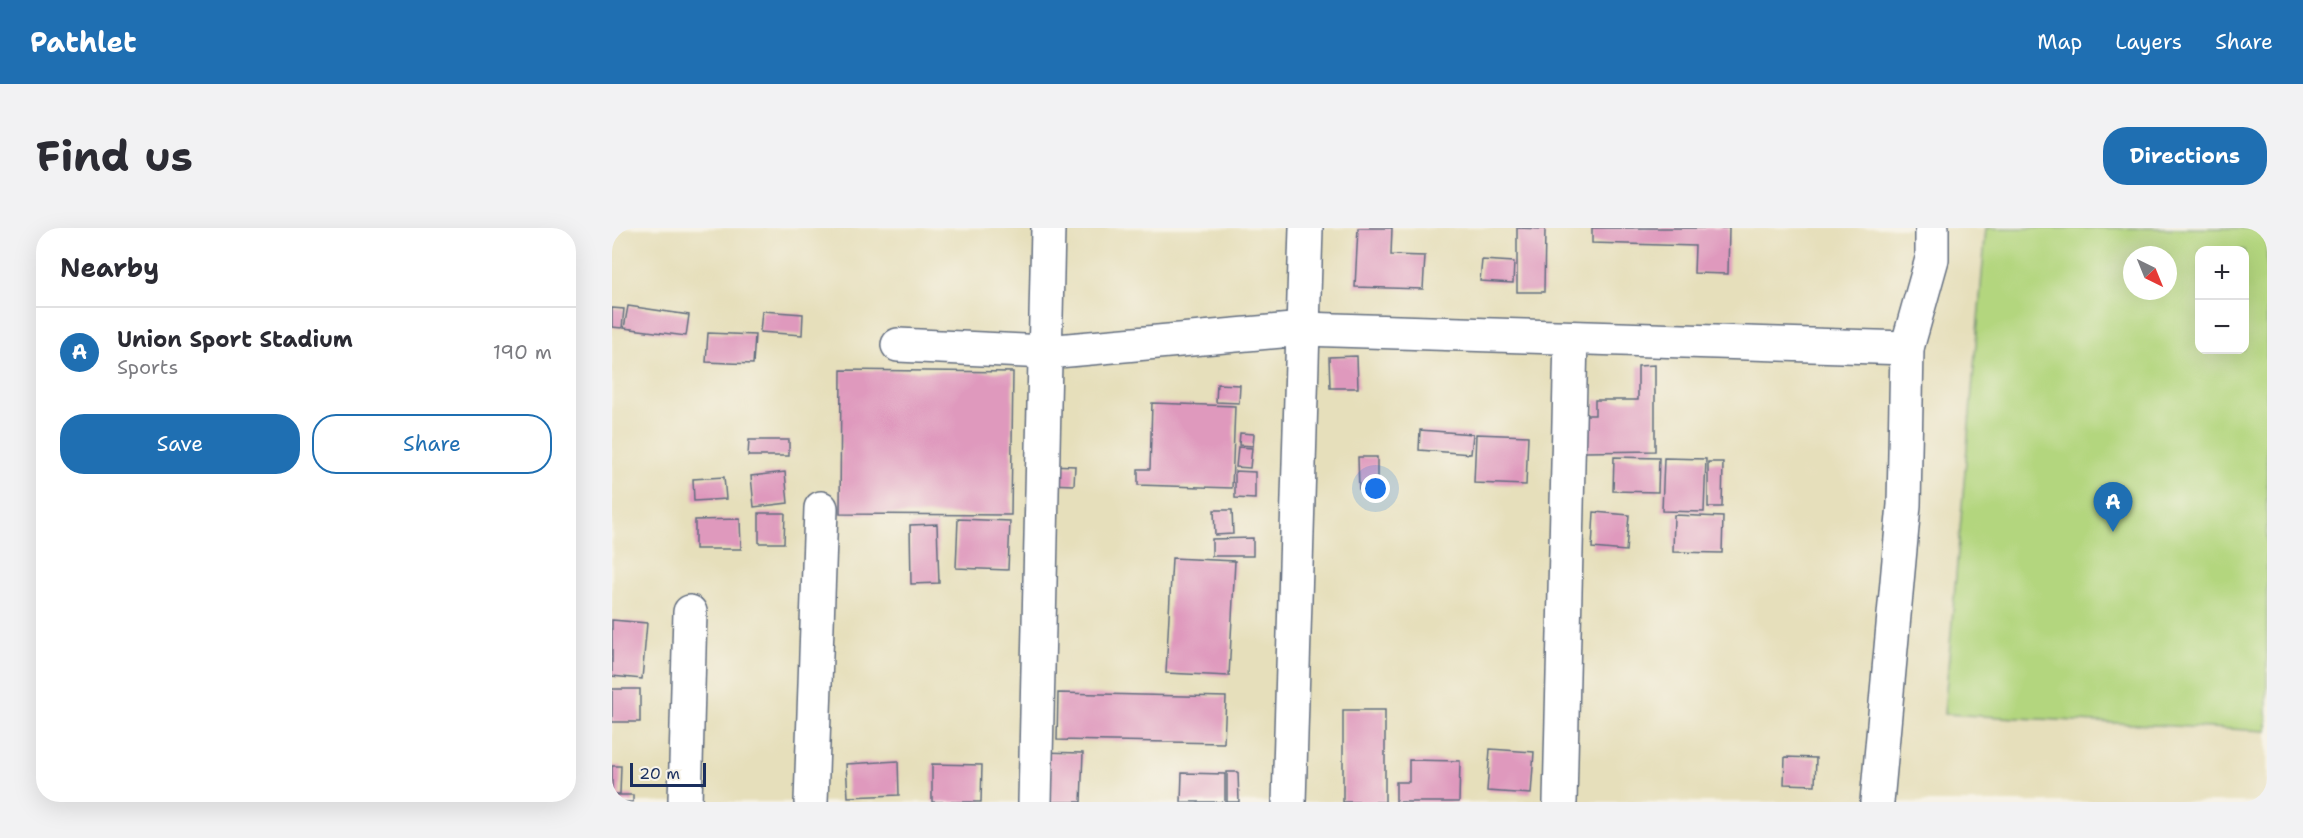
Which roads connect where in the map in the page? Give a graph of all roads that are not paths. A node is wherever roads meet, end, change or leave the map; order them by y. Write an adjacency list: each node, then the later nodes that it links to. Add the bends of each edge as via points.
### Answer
1 (1048, 228): 8 (street)
2 (1306, 228): 4 (street)
3 (1932, 228): 7 (street, via 1932,259)
4 (1303, 329): 5 (street); 8 (street); 14 (street)
5 (1571, 338): 7 (street); 15 (street)
6 (898, 345): 8 (street)
7 (1907, 348): 16 (street, via 1904,505)
8 (1046, 352): 13 (street)
9 (821, 508): 12 (street)
10 (690, 612): 11 (street)
11 (685, 802)
12 (811, 802)
13 (1035, 802)
14 (1289, 802)
15 (1560, 802)
16 (1877, 802)

